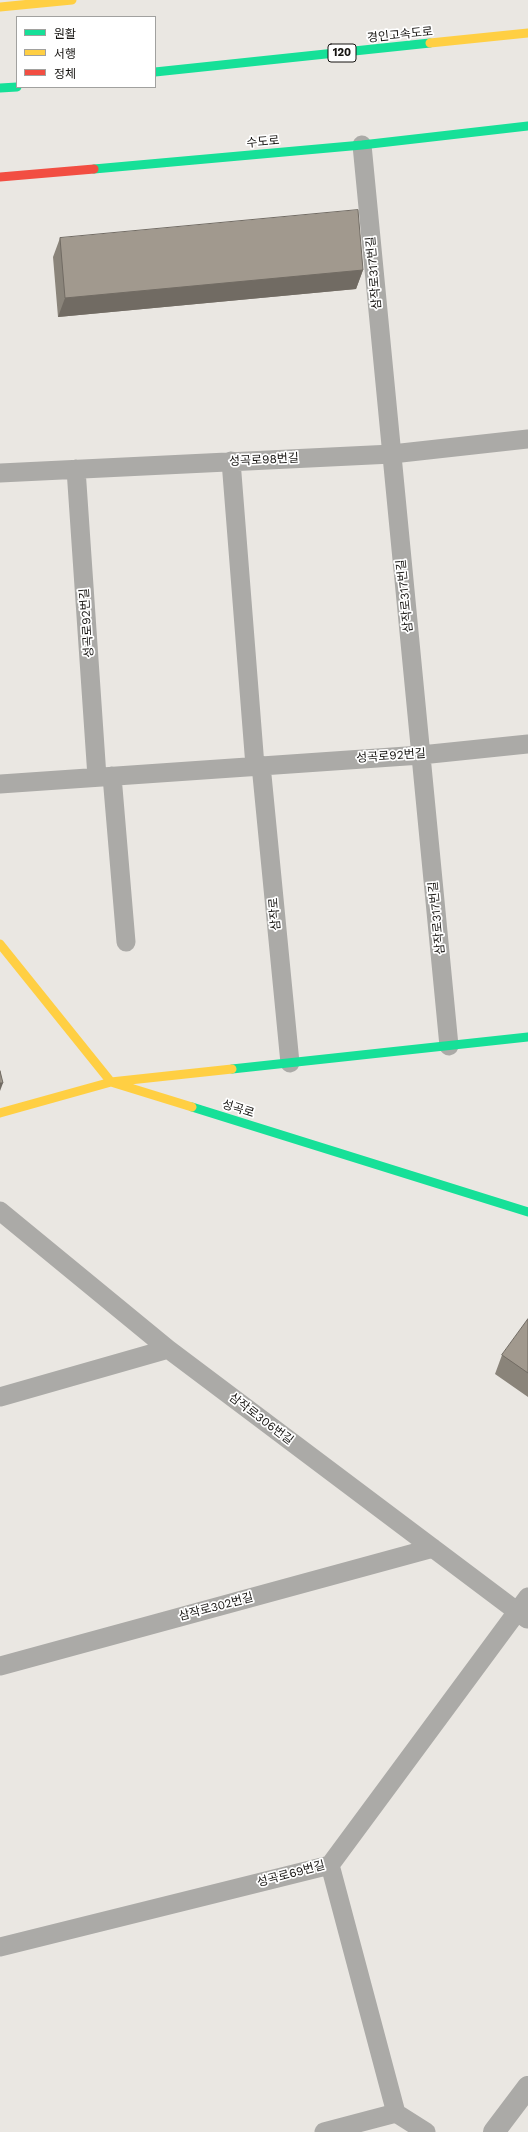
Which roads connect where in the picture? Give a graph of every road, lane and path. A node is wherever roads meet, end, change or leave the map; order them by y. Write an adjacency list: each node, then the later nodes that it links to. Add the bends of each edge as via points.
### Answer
1 (72, 0): 2 (main road)
2 (0, 7)
3 (528, 33): 4 (main road, 경인고속도로 / 120)
4 (156, 72)
5 (16, 87): 6 (main road)
6 (0, 88)
7 (528, 126): 8 (main road, 수도로)
8 (362, 145): 9 (main road, 수도로); 11 (lane, 삼작로317번길)
9 (0, 177)
10 (528, 439): 11 (lane, 성곡로98번길)
11 (392, 454): 12 (lane, 성곡로98번길); 16 (lane, 삼작로317번길)
12 (231, 461): 13 (lane, 성곡로98번길); 17 (lane)
13 (76, 469): 14 (lane, 성곡로98번길); 18 (lane, 성곡로92번길)
14 (0, 473)
15 (528, 744): 16 (lane, 성곡로92번길)
16 (421, 754): 17 (lane, 성곡로92번길); 23 (lane, 삼작로317번길)
17 (258, 766): 18 (lane, 성곡로92번길); 24 (lane, 삼작로)
18 (104, 777): 19 (lane, 성곡로92번길); 20 (lane, 성곡로92번길)
19 (0, 784)
20 (126, 942)
21 (0, 944): 25 (main road)
22 (528, 1038): 23 (main road)
23 (449, 1046): 24 (main road)
24 (290, 1063): 25 (main road)
25 (111, 1082): 26 (main road); 28 (main road, 성곡로)
26 (0, 1113)
27 (0, 1211): 29 (lane, 삼작로306번길)
28 (528, 1212)
29 (168, 1349): 30 (lane); 31 (lane, 삼작로306번길)
30 (0, 1398)
31 (433, 1548): 32 (lane, 삼작로306번길); 33 (lane, 삼작로302번길)
32 (524, 1609): 34 (lane, 성곡로69번길)
33 (0, 1666)
34 (330, 1865): 35 (lane, 성곡로69번길); 37 (lane)
35 (0, 1947)
36 (528, 2087): 40 (street)
37 (396, 2113): 38 (lane); 39 (lane)
38 (324, 2132)
39 (426, 2132)
40 (494, 2132)

